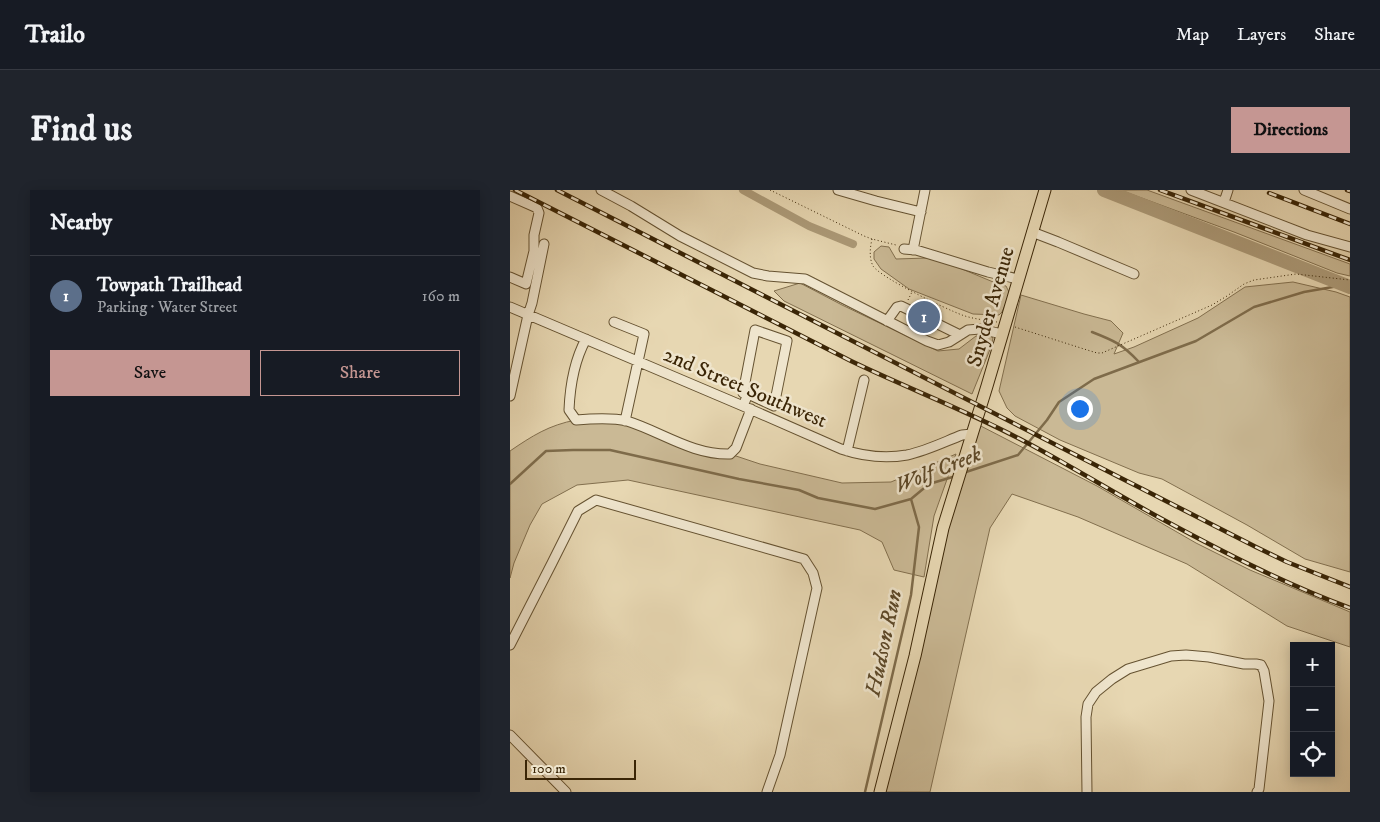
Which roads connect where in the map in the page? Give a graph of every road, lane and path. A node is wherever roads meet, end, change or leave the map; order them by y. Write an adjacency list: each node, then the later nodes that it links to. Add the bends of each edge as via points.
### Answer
1 (602, 190): 26 (street, via 680,236 753,273 806,278)
2 (770, 190): 14 (path)
3 (838, 190): 12 (street)
4 (925, 190): 12 (street)
5 (1191, 190): 10 (street)
6 (1228, 190): 10 (street)
7 (1304, 190): 11 (street)
8 (1044, 194): 13 (main road, Snyder Avenue)
9 (510, 196): 19 (street, via 537,208 539,213 526,284)
10 (1224, 202): 16 (street)
11 (1350, 209)
12 (921, 212): 17 (street)
13 (1032, 232): 18 (street); 20 (main road, Snyder Avenue)
14 (872, 239): 17 (path); 22 (path, via 870,254 874,266 883,275)
15 (544, 244): 25 (street)
16 (1350, 247)
17 (908, 250): 20 (street)
18 (1134, 274)
19 (510, 277)
20 (1018, 279): 28 (main road, Snyder Avenue)
21 (1350, 280): 28 (path, via 1296,274 1248,282 1212,305 1102,353)
22 (912, 291): 24 (path); 28 (path, via 963,315)
23 (510, 307): 25 (street, 2nd Street Southwest)
24 (906, 309): 26 (street, via 897,307); 29 (street)
25 (528, 315): 30 (street, 2nd Street Southwest); 34 (street)
26 (887, 321): 29 (street, via 938,345)
27 (614, 322): 31 (street, via 644,334)
28 (1004, 327): 29 (street, via 968,330); 37 (main road, Snyder Avenue)
29 (960, 335)
30 (586, 339): 31 (street, 2nd Street Southwest); 36 (street, via 579,352 569,410 576,420)
31 (638, 362): 35 (street, 2nd Street Southwest); 36 (street)
32 (864, 380): 38 (street)
33 (748, 394): 33 (street, via 743,393 755,330 787,341 774,406); 35 (street)
34 (510, 396)
35 (747, 408): 36 (street, via 736,448 730,454 716,454 685,445); 38 (street, 2nd Street Southwest)
36 (625, 421)
37 (972, 434): 38 (street, 2nd Street Southwest, via 906,455 886,457); 43 (main road, Snyder Avenue, via 942,528 915,656)
38 (847, 451)
39 (510, 645): 42 (street, via 578,511 596,500 804,559 817,588 780,755)
40 (510, 735): 41 (street)
41 (566, 792)
42 (767, 792)
43 (880, 792)
44 (1086, 792): 45 (street, via 1086,717 1088,704 1096,692 1128,670 1162,658 1186,655 1261,666 1269,701)
45 (1257, 792)

